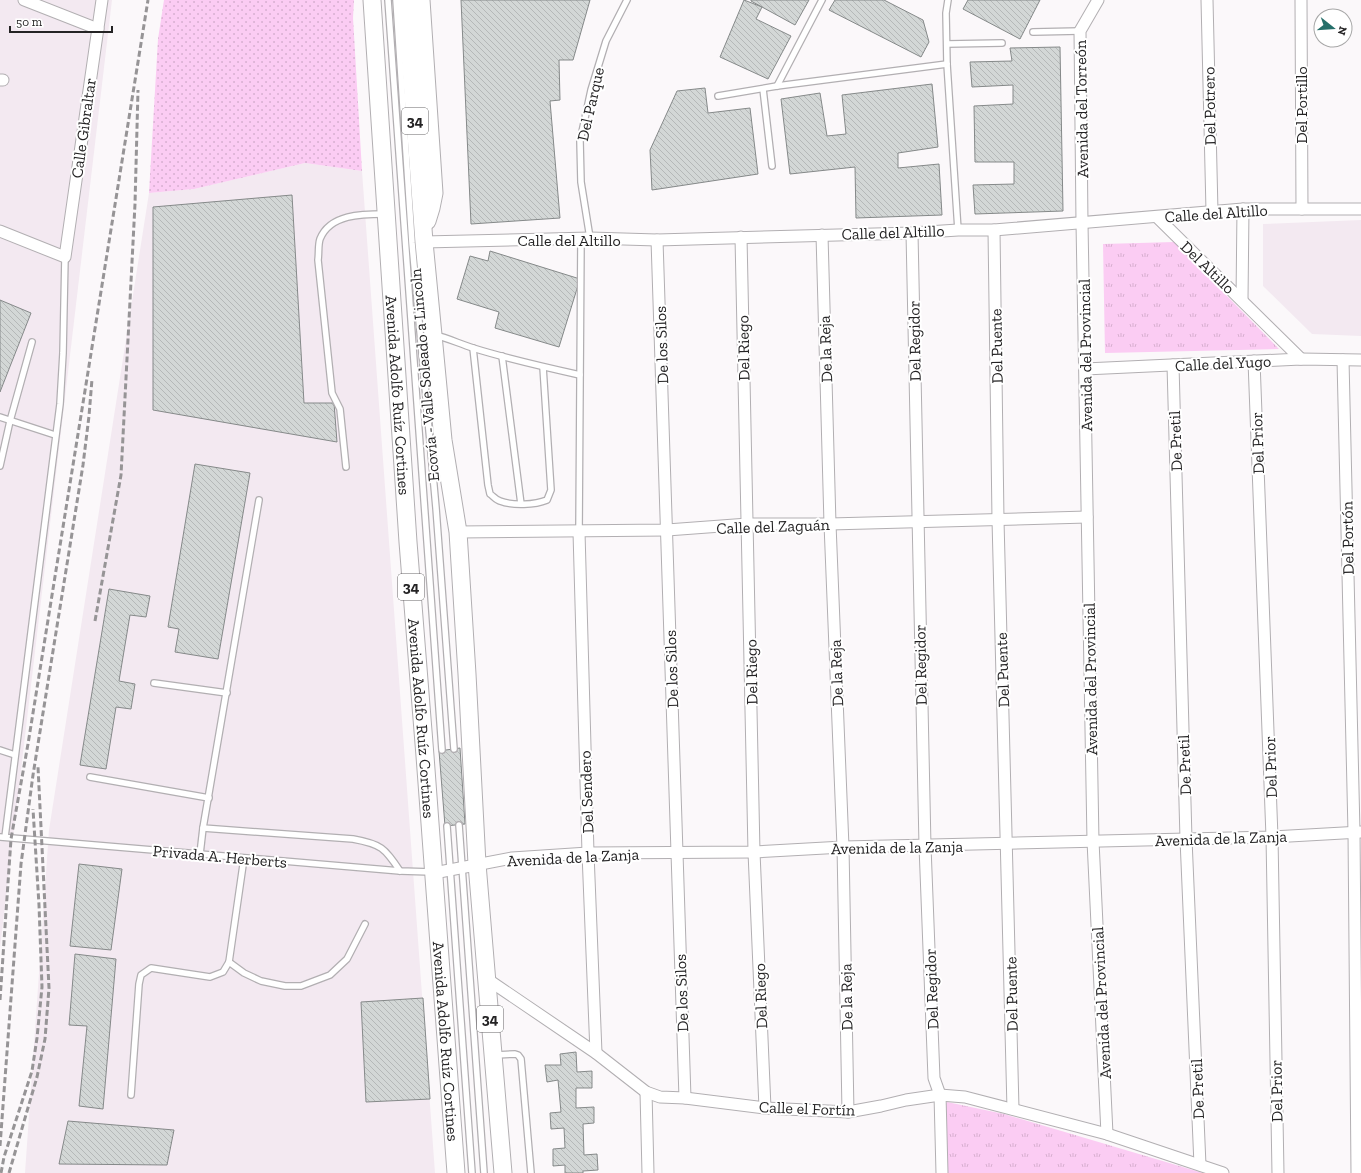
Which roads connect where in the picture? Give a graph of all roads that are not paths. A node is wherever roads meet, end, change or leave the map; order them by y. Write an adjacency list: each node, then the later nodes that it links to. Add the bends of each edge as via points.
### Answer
1 (24, 0): 14 (street)
2 (102, 0): 14 (street, Calle Gibraltar)
3 (372, 0): 28 (main road, Avenida Adolfo Ruíz Cortines / 34)
4 (388, 0): 73 (lane)
5 (396, 0): 71 (lane, Ecovía - Valle Soleado a Lincoln, via 413,251)
6 (406, 0): 36 (main road, 34)
7 (421, 0): 36 (main road, 34, via 434,193)
8 (627, 0): 38 (lane, Del Parque, via 606,41 591,90 580,141)
9 (822, 0): 20 (lane)
10 (948, 0): 18 (lane)
11 (1098, 0): 15 (street, Avenida del Torreón)
12 (1207, 0): 27 (street, Del Potrero)
13 (1301, 0): 25 (street, Del Portillo)
14 (98, 29): 40 (street, Calle Gibraltar)
15 (1080, 31): 16 (lane); 30 (street, Avenida del Torreón)
16 (1034, 32)
17 (1002, 43): 18 (lane)
18 (947, 44): 19 (lane)
19 (947, 64): 20 (lane); 31 (lane)
20 (778, 86): 21 (lane)
21 (763, 89): 22 (lane); 23 (lane)
22 (718, 96)
23 (772, 166)
24 (1243, 209): 25 (street, Calle del Altillo); 27 (street, Calle del Altillo); 41 (street, Del Altillo)
25 (1302, 209): 26 (street, Calle del Altillo)
26 (1361, 209)
27 (1212, 211): 29 (street, Calle del Altillo)
28 (385, 214): 58 (lane, via 365,214 336,220 325,228 319,240 318,260 332,393 340,409); 95 (main road, Avenida Adolfo Ruíz Cortines / 34, via 408,542)
29 (1157, 217): 30 (street, Calle del Altillo); 41 (street, Del Altillo)
30 (1082, 223): 32 (street, Calle del Altillo); 52 (street, Avenida del Provincial)
31 (958, 230): 32 (street, Calle del Altillo); 34 (street, Calle del Altillo)
32 (994, 230): 62 (street, Del Puente)
33 (0, 231): 40 (street)
34 (912, 233): 35 (street, Calle del Altillo); 63 (street, Del Regidor)
35 (822, 235): 37 (street, Calle del Altillo); 65 (street, De la Reja)
36 (423, 237): 38 (street, Calle del Altillo); 42 (main road, 34)
37 (741, 237): 39 (street, Calle del Altillo); 64 (street, Del Riego)
38 (585, 238): 39 (street, Calle del Altillo); 53 (lane, Del Parque)
39 (657, 240): 66 (street, De los Silos)
40 (65, 257): 56 (lane, via 63,353)
41 (1242, 300): 46 (street, Del Altillo)
42 (433, 335): 44 (lane); 67 (main road, 34, via 443,440)
43 (32, 342): 55 (lane)
44 (472, 348): 45 (lane); 60 (lane, via 490,494 500,501)
45 (502, 356): 51 (lane); 60 (lane)
46 (1301, 359): 47 (street, Calle del Yugo); 49 (street, Calle del Yugo)
47 (1343, 360): 48 (street, Calle del Yugo); 80 (street, Del Portón)
48 (1361, 360)
49 (1254, 361): 50 (street, Calle del Yugo); 82 (street, Del Prior)
50 (1173, 365): 52 (street, Calle del Yugo); 83 (street, De Pretil)
51 (543, 367): 53 (lane); 60 (lane, via 551,490 547,500)
52 (1085, 369): 61 (street, Avenida del Provincial)
53 (580, 375): 68 (lane, Del Parque)
54 (0, 417): 55 (lane)
55 (10, 421): 56 (lane); 57 (lane)
56 (55, 435): 74 (lane)
57 (0, 466)
58 (346, 467)
59 (259, 500): 70 (lane)
60 (522, 504)
61 (1087, 517): 62 (street, Calle del Zaguán); 84 (street, Avenida del Provincial)
62 (998, 520): 63 (street, Calle del Zaguán); 85 (street, Del Puente)
63 (917, 522): 65 (street, Calle del Zaguán); 86 (street, Del Regidor)
64 (748, 524): 65 (street, Calle del Zaguán); 66 (street, Calle del Zaguán); 89 (street, Del Riego)
65 (830, 524): 87 (street, De la Reja)
66 (666, 530): 68 (street, Calle del Zaguán); 88 (street, De los Silos)
67 (458, 532): 68 (street, Calle del Zaguán); 93 (main road, 34, via 468,674)
68 (579, 532): 90 (street, Del Sendero)
69 (154, 683): 70 (lane)
70 (227, 693): 76 (lane)
71 (454, 749)
72 (0, 750): 74 (lane)
73 (442, 750)
74 (15, 755): 81 (lane)
75 (90, 777): 76 (lane)
76 (209, 798): 79 (lane)
77 (459, 825): 93 (lane)
78 (447, 826): 95 (lane)
79 (204, 828): 91 (lane); 94 (lane, via 366,841 388,853)
80 (1357, 832): 82 (street, Avenida de la Zanja); 119 (street, Del Portón)
81 (3, 837): 91 (lane, Privada A. Herberts)
82 (1272, 837): 83 (street, Avenida de la Zanja); 118 (street, Del Prior)
83 (1186, 839): 84 (street, Avenida de la Zanja); 109 (street, De Pretil)
84 (1093, 841): 85 (street, Avenida de la Zanja); 108 (street, Avenida del Provincial)
85 (1007, 844): 86 (street, Avenida de la Zanja); 106 (street, Del Puente)
86 (925, 846): 87 (street, Avenida de la Zanja); 103 (street, Del Regidor, via 934,1078)
87 (843, 847): 89 (street, Avenida de la Zanja); 107 (street, De la Reja)
88 (677, 852): 89 (street, Avenida de la Zanja); 90 (street, Avenida de la Zanja); 104 (street, De los Silos)
89 (754, 852): 105 (street, Del Riego)
90 (588, 853): 93 (street, Avenida de la Zanja, via 512,858); 99 (street, Del Sendero)
91 (200, 854): 92 (lane, Privada A. Herberts)
92 (244, 858): 94 (lane, Privada A. Herberts); 97 (lane)
93 (470, 866): 95 (street, Avenida de la Zanja); 98 (main road, 34); 112 (lane)
94 (400, 871): 95 (lane, Privada A. Herberts)
95 (442, 871): 110 (main road, Avenida Adolfo Ruíz Cortines / 34); 111 (lane)
96 (365, 924): 97 (lane, via 347,959 330,975 301,986 285,986 262,981 244,973)
97 (229, 962): 102 (lane, via 223,972 210,977 151,968 142,975 139,984)
98 (487, 979): 99 (street, Calle el Fortín); 100 (main road, 34)
99 (596, 1052): 101 (street, Calle el Fortín)
100 (493, 1055): 113 (main road, 34); 114 (lane, via 515,1054 521,1059)
101 (646, 1092): 104 (street, Calle el Fortín, via 660,1097); 115 (street)
102 (131, 1094)
103 (940, 1095): 106 (street, Calle el Fortín, via 965,1097); 107 (street, Calle el Fortín); 116 (street, Del Regidor)
104 (685, 1098): 105 (street, Calle el Fortín)
105 (765, 1108): 107 (street, Calle el Fortín)
106 (1013, 1109): 108 (street, Calle el Fortín)
107 (848, 1112)
108 (1107, 1134): 109 (street, Calle el Fortín)
109 (1200, 1165): 117 (street, Calle el Fortín)
110 (456, 1173)
111 (472, 1173)
112 (484, 1173)
113 (503, 1173)
114 (531, 1173)
115 (648, 1173)
116 (942, 1173)
117 (1223, 1173)
118 (1278, 1173)
119 (1357, 1173)

